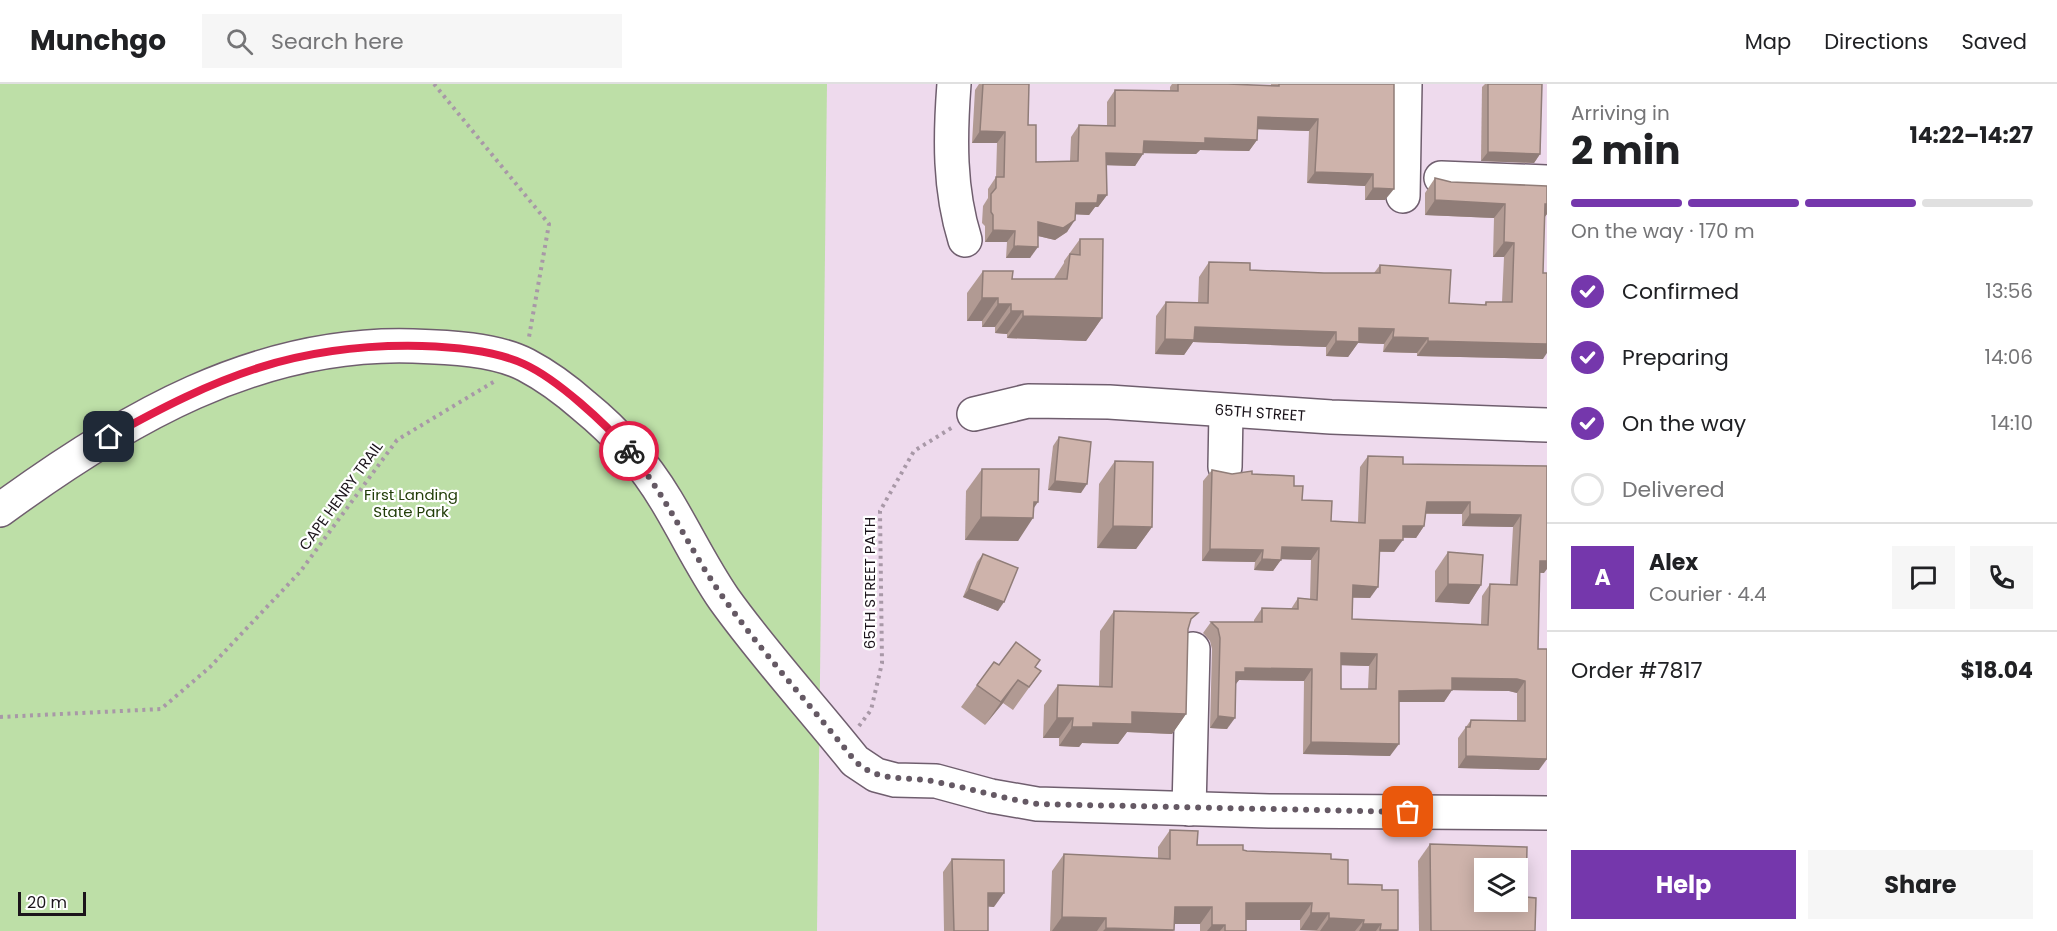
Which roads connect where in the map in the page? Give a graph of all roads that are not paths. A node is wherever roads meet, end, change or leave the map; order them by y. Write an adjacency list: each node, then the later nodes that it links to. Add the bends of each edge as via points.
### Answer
1 (954, 84): 6 (street, via 953,184)
2 (1405, 84): 5 (street)
3 (1441, 178): 4 (street)
4 (1547, 182)
5 (1403, 196)
6 (965, 240)
7 (1226, 411): 8 (street, 65TH STREET, via 1108,402 1028,401); 9 (street, 65TH STREET); 10 (street)
8 (974, 414)
9 (1547, 424)
10 (1225, 467)
11 (0, 510): 13 (street, via 93,446 156,411 220,380 271,362 323,350 386,345 479,352 524,364 584,406 639,463 666,500 726,602 860,766 895,780 936,781 1037,804)
12 (1193, 649): 13 (street)
13 (1189, 808): 14 (street)
14 (1547, 813)

